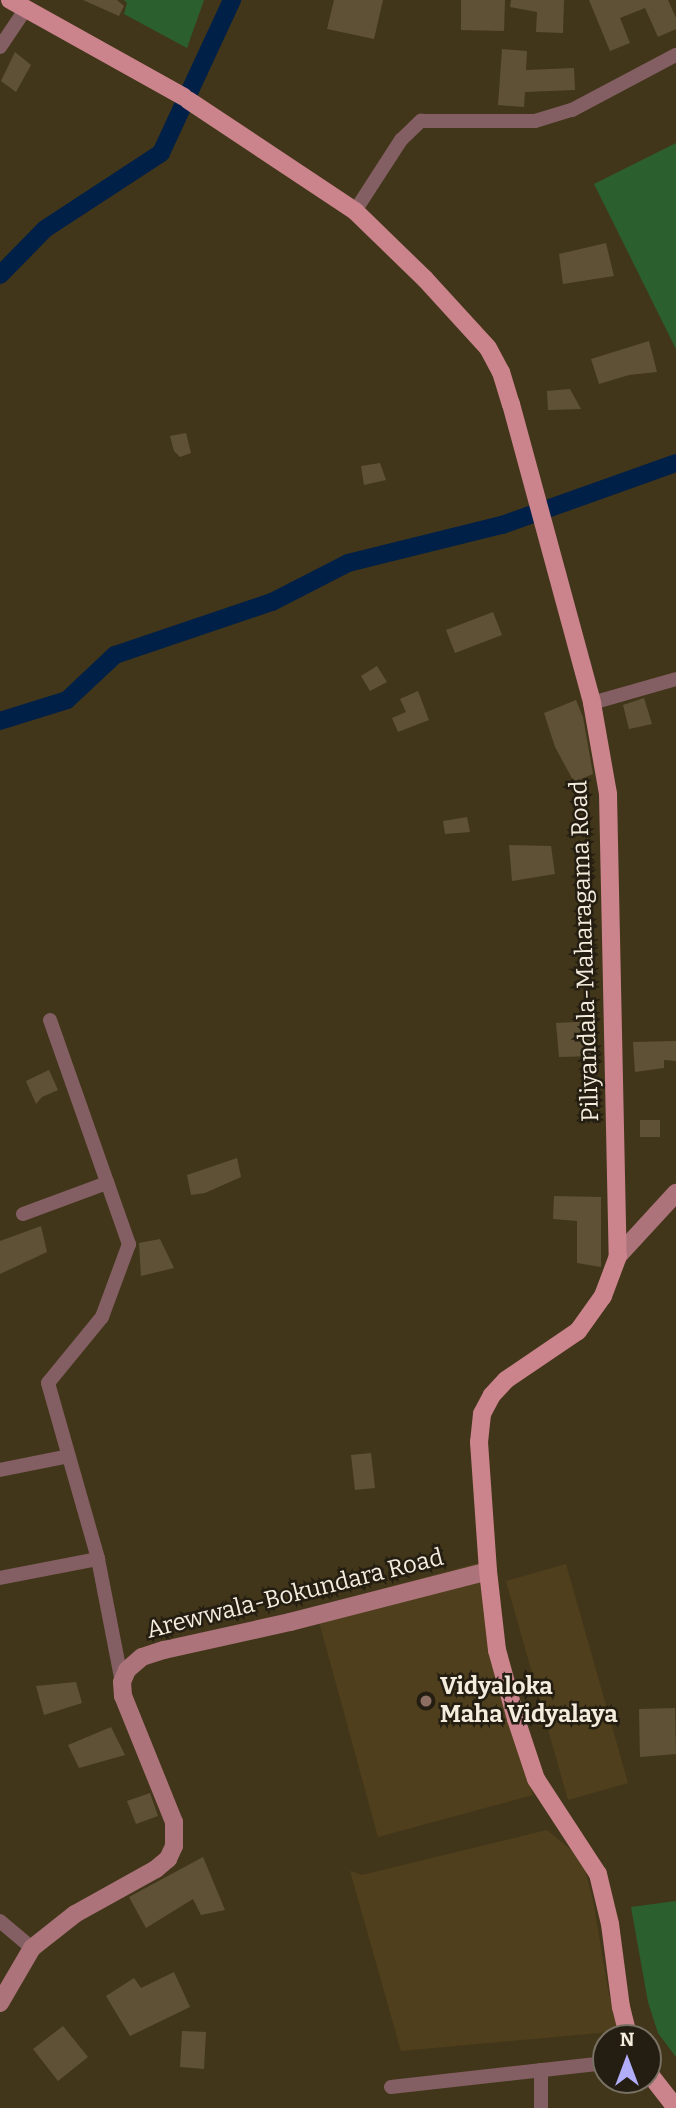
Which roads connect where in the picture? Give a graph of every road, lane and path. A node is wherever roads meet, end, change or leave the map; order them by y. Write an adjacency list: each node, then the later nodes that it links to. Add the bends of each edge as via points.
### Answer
1 (17, 5): 2 (street); 4 (main road, Piliyandala-Maharagama Road, via 186,99)
2 (0, 47)
3 (676, 55): 4 (street, via 572,110 535,121 421,121 401,140)
4 (355, 211): 6 (main road, Piliyandala-Maharagama Road, via 488,348 501,372)
5 (676, 679): 6 (street)
6 (592, 703): 11 (main road, Piliyandala-Maharagama Road, via 608,794)
7 (50, 1020): 8 (street)
8 (107, 1183): 10 (street); 12 (street, via 129,1244 102,1317 48,1383)
9 (676, 1193): 11 (street)
10 (23, 1213)
11 (618, 1256): 15 (main road, Piliyandala-Maharagama Road, via 603,1296 578,1331 499,1386 482,1414 479,1443)
12 (69, 1456): 13 (street); 14 (street)
13 (0, 1470)
14 (98, 1559): 16 (street); 17 (street)
15 (488, 1571): 17 (street, Arewwala-Bokundara Road, via 164,1650 142,1657 127,1670); 21 (main road, Piliyandala-Maharagama Road, via 497,1650 528,1758 548,1800 598,1874)
16 (0, 1577)
17 (122, 1682): 19 (street, via 129,1714 174,1822 174,1846 156,1870 75,1914)
18 (0, 1920): 19 (street)
19 (32, 1948): 20 (street)
20 (0, 2003)
21 (625, 2024)
22 (592, 2065): 23 (street)
23 (541, 2070): 24 (street); 26 (street)
24 (391, 2087)
25 (662, 2090): 27 (main road)
26 (541, 2108)
27 (676, 2108)

